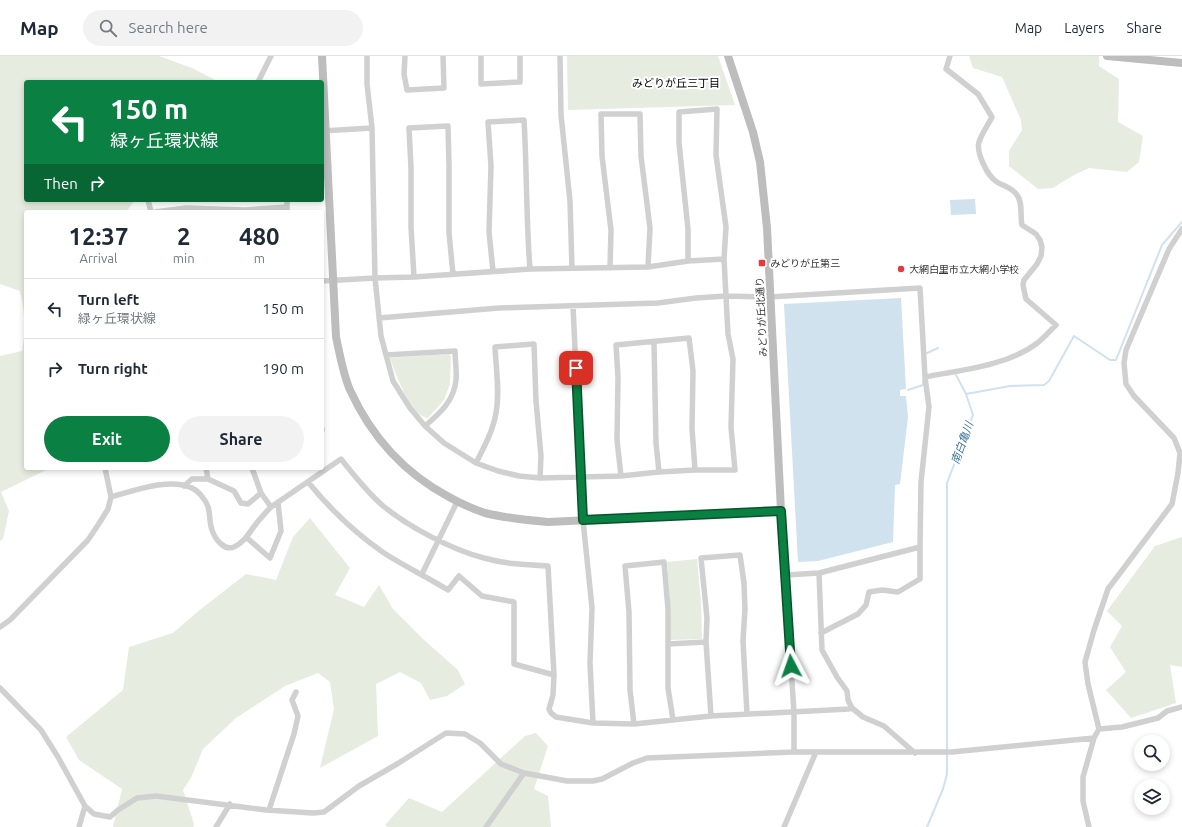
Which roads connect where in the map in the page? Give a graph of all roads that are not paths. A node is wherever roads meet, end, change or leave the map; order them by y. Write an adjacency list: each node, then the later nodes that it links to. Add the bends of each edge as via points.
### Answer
1 (271, 56): 13 (street)
2 (322, 56): 14 (street)
3 (367, 56): 15 (street)
4 (405, 56): 5 (street, via 406,90 444,88)
5 (443, 56)
6 (481, 56): 7 (street, via 481,84 520,82)
7 (520, 56)
8 (560, 56): 25 (street, via 561,115 570,201)
9 (728, 56): 35 (street, みどりが丘北通り, via 760,162 767,228)
10 (950, 56): 40 (street, via 946,69 978,94 992,117 979,143 984,167 996,182 1017,194 1022,225 1036,234 1040,240 1041,256 1024,280 1026,298 1056,325 1036,344 1011,357 993,364)
11 (1107, 56): 12 (street)
12 (1182, 63)
13 (259, 80)
14 (323, 80)
15 (372, 128): 16 (street); 31 (street)
16 (324, 131): 32 (street)
17 (170, 210): 19 (street)
18 (245, 210): 20 (street)
19 (245, 210)
20 (287, 210)
21 (1182, 229): 82 (street, via 1169,249 1126,350 1124,363 1126,384 1174,438 1180,452 1178,472 1172,504 1108,590 1094,630 1085,662)
22 (724, 259): 23 (street); 23 (street, via 726,227 716,155 717,109 679,112); 34 (street)
23 (688, 261): 24 (street)
24 (648, 267): 26 (street); 26 (street, via 650,228 641,156 640,114 601,114 602,156 611,230)
25 (572, 268): 26 (street); 27 (street)
26 (610, 268)
27 (530, 269): 28 (street); 28 (street, via 524,120 488,122 491,166 489,232)
28 (493, 271): 29 (street)
29 (453, 274): 30 (street); 30 (street, via 449,233 448,126 409,128)
30 (414, 277): 31 (street)
31 (376, 278): 32 (street); 37 (street)
32 (333, 280): 33 (street); 57 (street, via 336,338 350,389 364,418 379,439 419,479)
33 (324, 281)
34 (726, 296): 35 (street); 36 (street, via 658,303); 46 (street, via 732,359 731,427 735,470)
35 (770, 296): 40 (street, via 920,288); 59 (street, みどりが丘北通り)
36 (573, 306): 37 (street, via 499,308); 49 (street)
37 (379, 318): 39 (street)
38 (654, 342): 46 (street, via 689,338 694,371 692,428); 47 (street); 48 (street, via 616,345 617,440)
39 (386, 355): 41 (street, via 393,381); 41 (street, via 455,351 456,379 452,396 444,409)
40 (925, 377): 63 (street, via 929,407 921,482)
41 (425, 426): 42 (street)
42 (476, 463): 50 (street, via 519,476); 50 (street, via 491,433 496,413 498,389 495,347 534,344)
43 (105, 470): 55 (street)
44 (206, 470): 51 (street)
45 (253, 470): 54 (street)
46 (695, 470): 47 (street)
47 (659, 472): 48 (street)
48 (621, 476): 49 (street)
49 (580, 477): 50 (street); 60 (street)
50 (540, 478)
51 (208, 479): 53 (street, via 192,479); 54 (street, via 234,491 241,503 248,504)
52 (308, 482): 56 (street); 62 (street, via 341,459 364,488 382,504 403,520); 65 (street, via 338,516 364,539)
53 (184, 486): 55 (street, via 171,484 144,488); 61 (street, via 192,488 204,498 209,506 212,530 221,544 234,547)
54 (261, 493): 58 (street)
55 (111, 497): 67 (street, via 108,509 88,540 10,620)
56 (278, 502): 58 (street); 61 (street, via 281,530 270,558)
57 (457, 502): 60 (street, via 484,512 523,520); 62 (street)
58 (271, 506): 61 (street)
59 (781, 511): 60 (street); 66 (street)
60 (583, 520): 80 (street, via 592,608 590,663)
61 (246, 536)
62 (439, 540): 65 (street); 71 (street, via 484,558 548,566)
63 (920, 547): 64 (street); 68 (street, via 920,579 898,592 869,592 866,605 858,614)
64 (819, 573): 66 (street); 68 (street)
65 (422, 574): 71 (street, via 448,590 459,576 482,596 514,602 514,664)
66 (786, 575): 76 (street)
67 (0, 627)
68 (821, 633): 75 (street, via 822,650 847,690)
69 (706, 642): 70 (street); 77 (street, via 707,618 701,558 740,555 745,596); 78 (street)
70 (668, 644): 79 (street, via 668,688); 81 (street, via 664,562 625,566 629,612 630,690)
71 (554, 675): 80 (street, via 549,709 551,714)
72 (0, 688): 89 (street, via 41,730)
73 (296, 692): 90 (street, via 292,700 298,716 297,722)
74 (1182, 707): 82 (street, via 1167,711 1158,718 1122,727)
75 (852, 708): 76 (street); 86 (street, via 862,717 884,726)
76 (794, 713): 77 (street); 84 (street)
77 (747, 714): 78 (street)
78 (711, 716): 79 (street)
79 (673, 720): 81 (street)
80 (593, 723): 81 (street)
81 (634, 724)
82 (1099, 729): 83 (street)
83 (1094, 738): 86 (street, via 952,752); 95 (street, via 1083,777 1082,801)
84 (794, 752): 85 (street); 87 (street, via 647,758 633,762 602,779 592,781)
85 (816, 752): 86 (street); 94 (street)
86 (915, 752)
87 (524, 773): 90 (street, via 500,764 480,743 465,734 446,732 359,786 324,812); 93 (street)
88 (230, 804): 89 (street, via 156,796 137,798 110,817 94,814); 90 (street); 92 (street)
89 (85, 806): 91 (street)
90 (269, 810)
91 (79, 827)
92 (216, 827)
93 (486, 827)
94 (784, 827)
95 (1089, 827)

